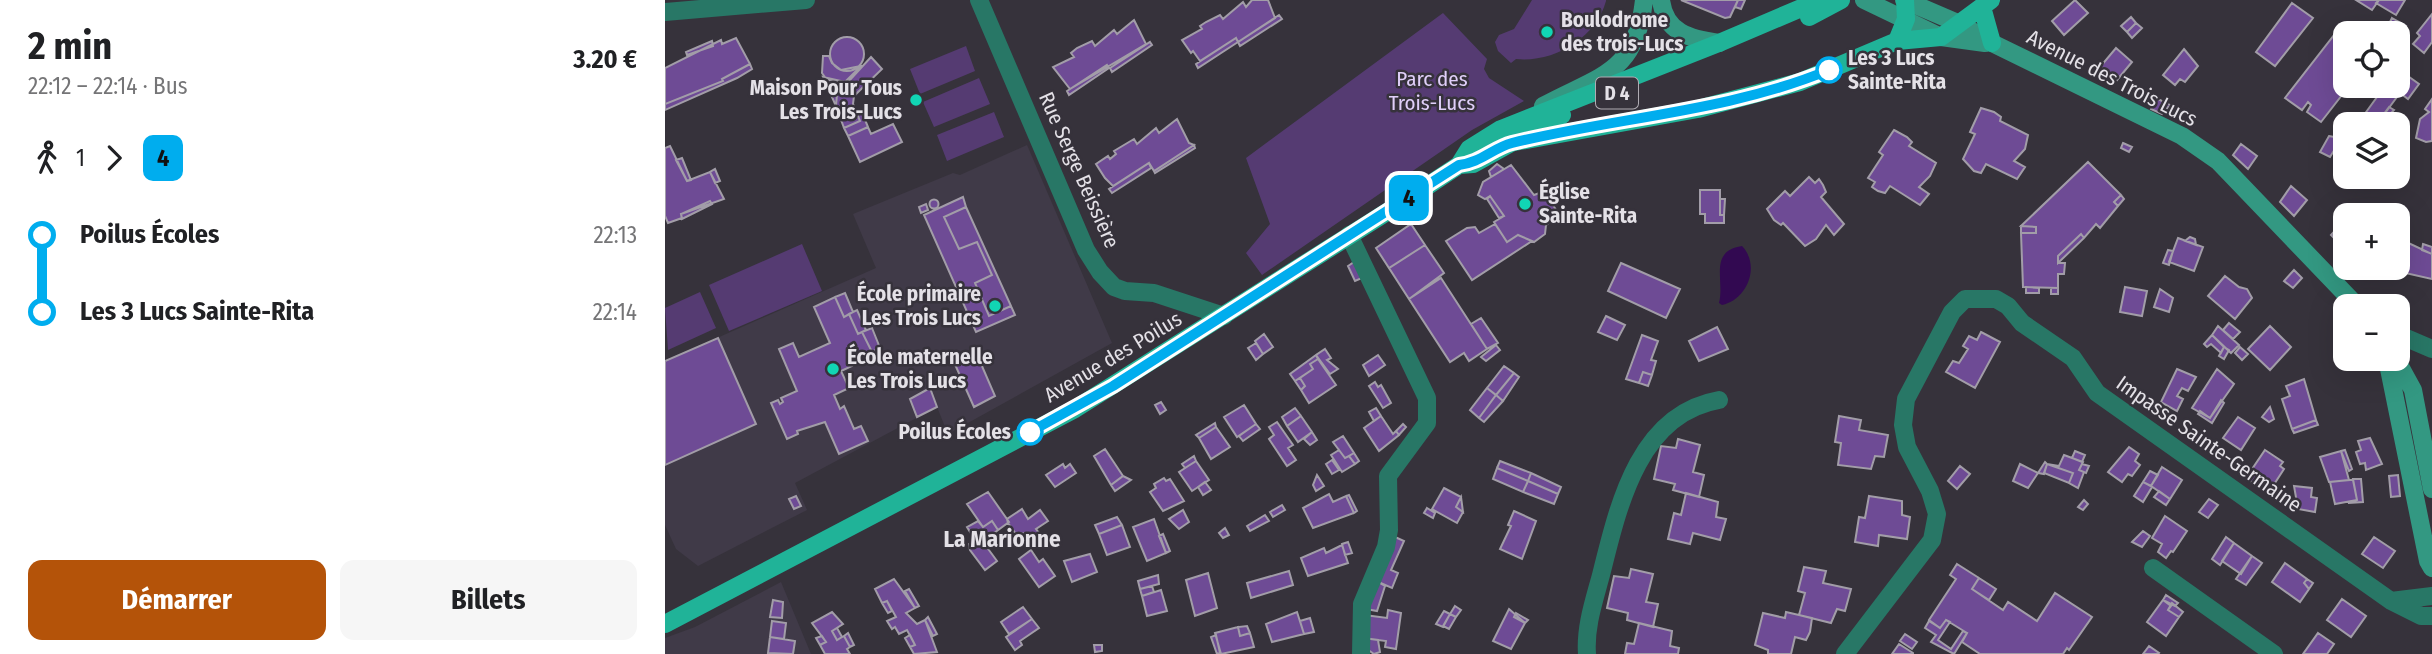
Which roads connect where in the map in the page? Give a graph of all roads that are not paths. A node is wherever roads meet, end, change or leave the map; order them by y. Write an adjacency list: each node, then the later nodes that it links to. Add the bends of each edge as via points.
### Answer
1 (806, 0): 10 (street)
2 (979, 0): 21 (street, Rue Serge Beissière, via 1086,250 1100,272 1125,292 1154,293)
3 (1644, 0): 17 (main road, Avenue des Poilus, via 1639,33 1610,73)
4 (1661, 0): 15 (main road, via 1664,16 1680,34)
5 (1820, 0): 15 (main road)
6 (1841, 0): 18 (main road, D 4, via 1797,23)
7 (1864, 0): 11 (main road, Avenue des Trois Lucs)
8 (1904, 0): 11 (main road); 12 (main road, Avenue des Trois Lucs)
9 (1986, 3): 12 (main road); 16 (main road)
10 (665, 12)
11 (1906, 19): 13 (main road, Avenue des Trois Lucs); 14 (main road)
12 (1960, 24): 13 (main road); 16 (main road, Avenue des Trois Lucs)
13 (1941, 37): 14 (main road); 16 (main road, Avenue des Trois Lucs)
14 (1897, 41): 18 (main road, via 1800,82 1749,97)
15 (1719, 43): 17 (main road)
16 (1992, 43): 20 (main road, Avenue des Trois Lucs, via 2191,142 2227,170)
17 (1526, 117): 18 (main road, Avenue des Poilus)
18 (1505, 136): 19 (main road, Avenue des Poilus / D 4, via 1473,164 1459,165)
19 (1349, 235): 21 (main road, Avenue des Poilus / D 4); 34 (street, via 1427,398 1428,409 1427,423 1388,476 1389,530 1362,604)
20 (2346, 294)
21 (1224, 316): 33 (main road, Avenue des Poilus / D 4, via 1075,410)
22 (2410, 340): 23 (street)
23 (2432, 349)
24 (2389, 371): 29 (main road)
25 (2403, 371): 27 (main road, via 2413,390)
26 (1719, 400): 35 (street, via 1696,404 1677,415 1642,457 1618,509 1589,621)
27 (2432, 489)
28 (2153, 568): 37 (street)
29 (2432, 568)
30 (2432, 596): 31 (street)
31 (2391, 601): 32 (street, Impasse Sainte-Germaine, via 2421,616); 36 (street, Impasse Sainte-Germaine, via 2097,393 2073,358 2022,323 2008,306 1996,299 1965,299 1952,312 1906,399 1903,425 1907,447 1937,514 1932,540)
32 (2432, 616)
33 (665, 624)
34 (1361, 654)
35 (1587, 654)
36 (1845, 654)
37 (2274, 654)

